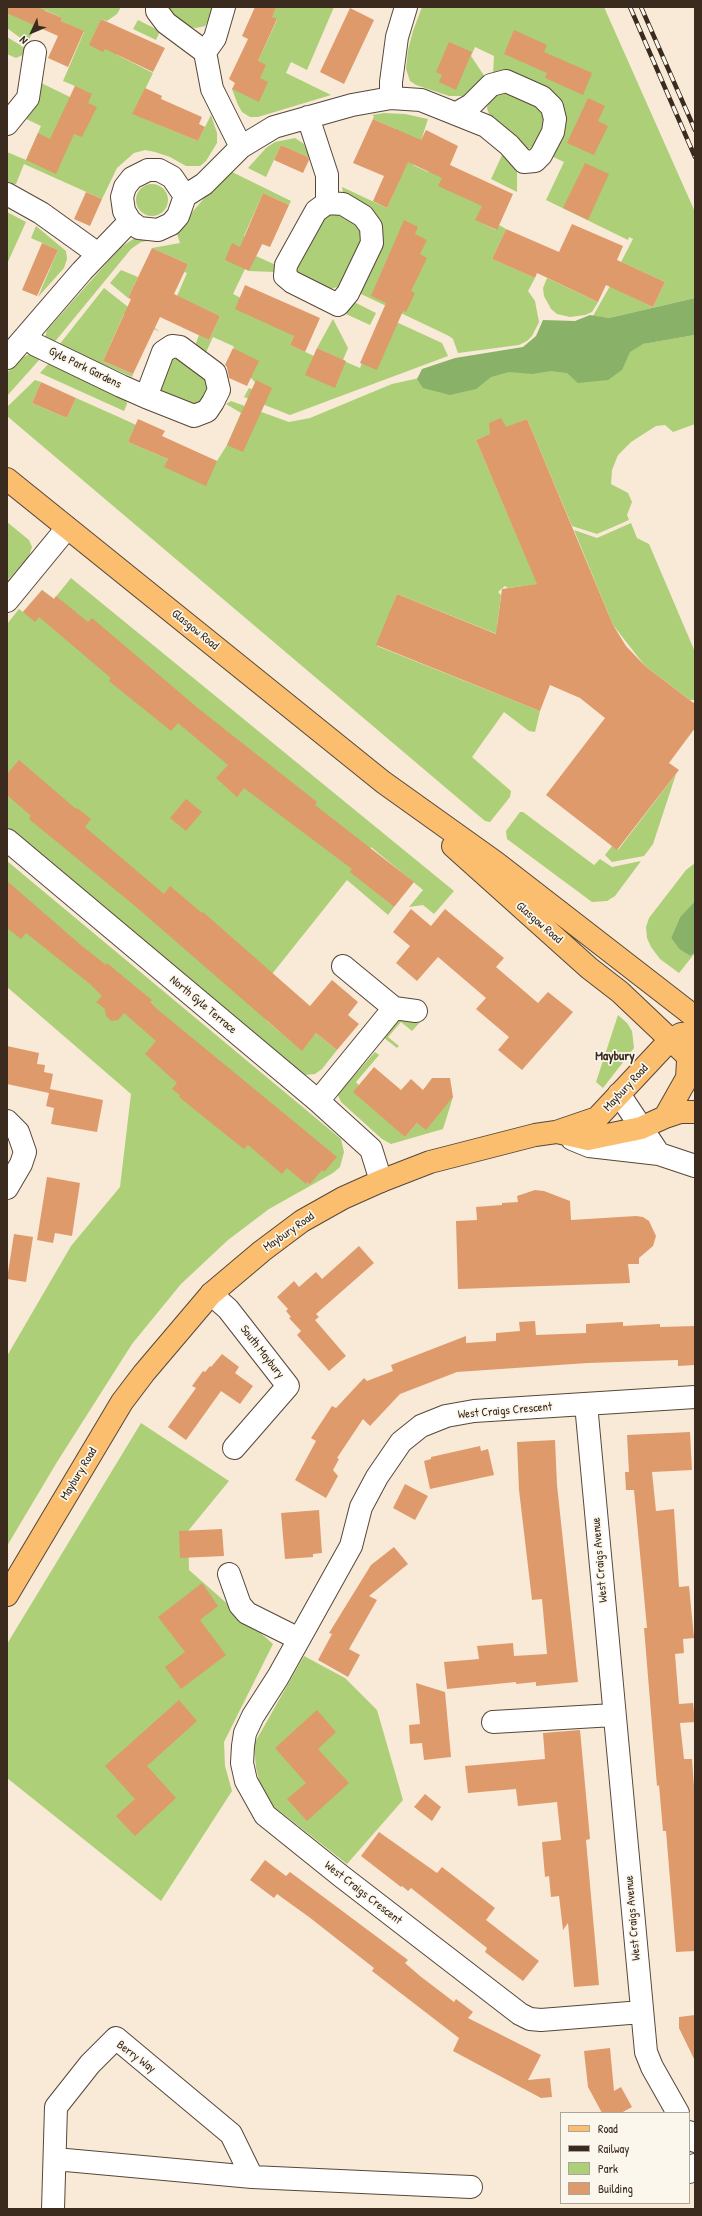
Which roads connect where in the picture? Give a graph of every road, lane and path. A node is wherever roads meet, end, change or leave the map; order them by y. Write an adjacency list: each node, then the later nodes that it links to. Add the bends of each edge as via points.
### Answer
1 (157, 7): 5 (street, via 166,23)
2 (224, 7): 5 (street, via 215,38)
3 (406, 7): 6 (street, via 397,37)
4 (35, 52): 9 (street, via 24,74 28,98)
5 (205, 52): 10 (street, via 212,89)
6 (391, 98): 7 (street, via 420,100); 8 (street)
7 (457, 113): 7 (street, via 486,126 509,145 524,162 534,161 541,155 553,132 555,119 552,107 542,97 506,81 491,84 471,105)
8 (308, 117): 10 (street, via 274,127); 13 (street, via 327,175)
9 (7, 124)
10 (241, 147): 12 (street, via 204,184)
11 (7, 194): 15 (street, via 41,213)
12 (185, 196): 14 (street, via 178,216 171,224 158,230 139,228); 14 (street, via 172,177 159,170 140,172 125,187 122,197 124,211)
13 (327, 203): 13 (street, via 343,204 363,216 371,227 372,243 348,293 338,305 285,276 286,265 316,211)
14 (130, 221): 15 (street)
15 (98, 254): 16 (street)
16 (26, 336): 17 (street); 18 (street, Gyle Park Gardens, via 36,345)
17 (7, 358)
18 (146, 397)
19 (7, 479): 20 (main road, Glasgow Road)
20 (68, 528): 21 (street); 22 (main road, Glasgow Road)
21 (7, 601)
22 (383, 782): 27 (main road, Glasgow Road, via 512,900 620,992); 27 (main road, Glasgow Road, via 495,862 677,1003)
23 (7, 840): 30 (street, North Gyle Terrace)
24 (343, 966): 25 (street)
25 (394, 1008): 26 (street); 30 (street)
26 (416, 1011)
27 (687, 1031): 28 (main road); 29 (main road, Maybury Road)
28 (692, 1060): 32 (main road, via 687,1078)
29 (619, 1094): 34 (street); 35 (main road, Maybury Road, via 597,1118)
30 (318, 1101): 38 (street, North Gyle Terrace, via 371,1149)
31 (695, 1112): 32 (main road)
32 (665, 1116): 34 (main road)
33 (7, 1120): 39 (street, via 18,1132 24,1152 21,1164)
34 (641, 1128): 35 (main road, via 588,1139); 36 (street)
35 (556, 1132): 36 (street, via 589,1146); 38 (main road, Maybury Road, via 430,1162)
36 (659, 1154): 37 (street)
37 (695, 1166)
38 (381, 1181): 40 (main road, Maybury Road, via 302,1221)
39 (7, 1188)
40 (211, 1294): 43 (street, South Maybury, via 228,1309 288,1386); 45 (main road, Maybury Road, via 122,1402)
41 (695, 1397): 42 (street, West Craigs Crescent)
42 (586, 1404): 46 (street, West Craigs Crescent, via 474,1411 446,1416 421,1426 401,1442 377,1477 361,1507 351,1546); 47 (street, West Craigs Avenue)
43 (234, 1448)
44 (229, 1574): 46 (street, via 240,1605 247,1613)
45 (7, 1595)
46 (299, 1639): 49 (street, West Craigs Crescent, via 254,1716 243,1746 242,1763 246,1781 265,1815 520,2014 530,2019 541,2020)
47 (614, 1715): 48 (street); 49 (street, West Craigs Avenue)
48 (493, 1722)
49 (642, 2012): 50 (street, West Craigs Avenue, via 646,2052)
50 (677, 2112)
51 (55, 2159): 52 (street); 52 (street, Berry Way, via 56,2107 90,2064 116,2038 230,2134); 54 (street, Berry Way)
52 (252, 2177): 53 (street)
53 (471, 2187)
54 (53, 2209)

